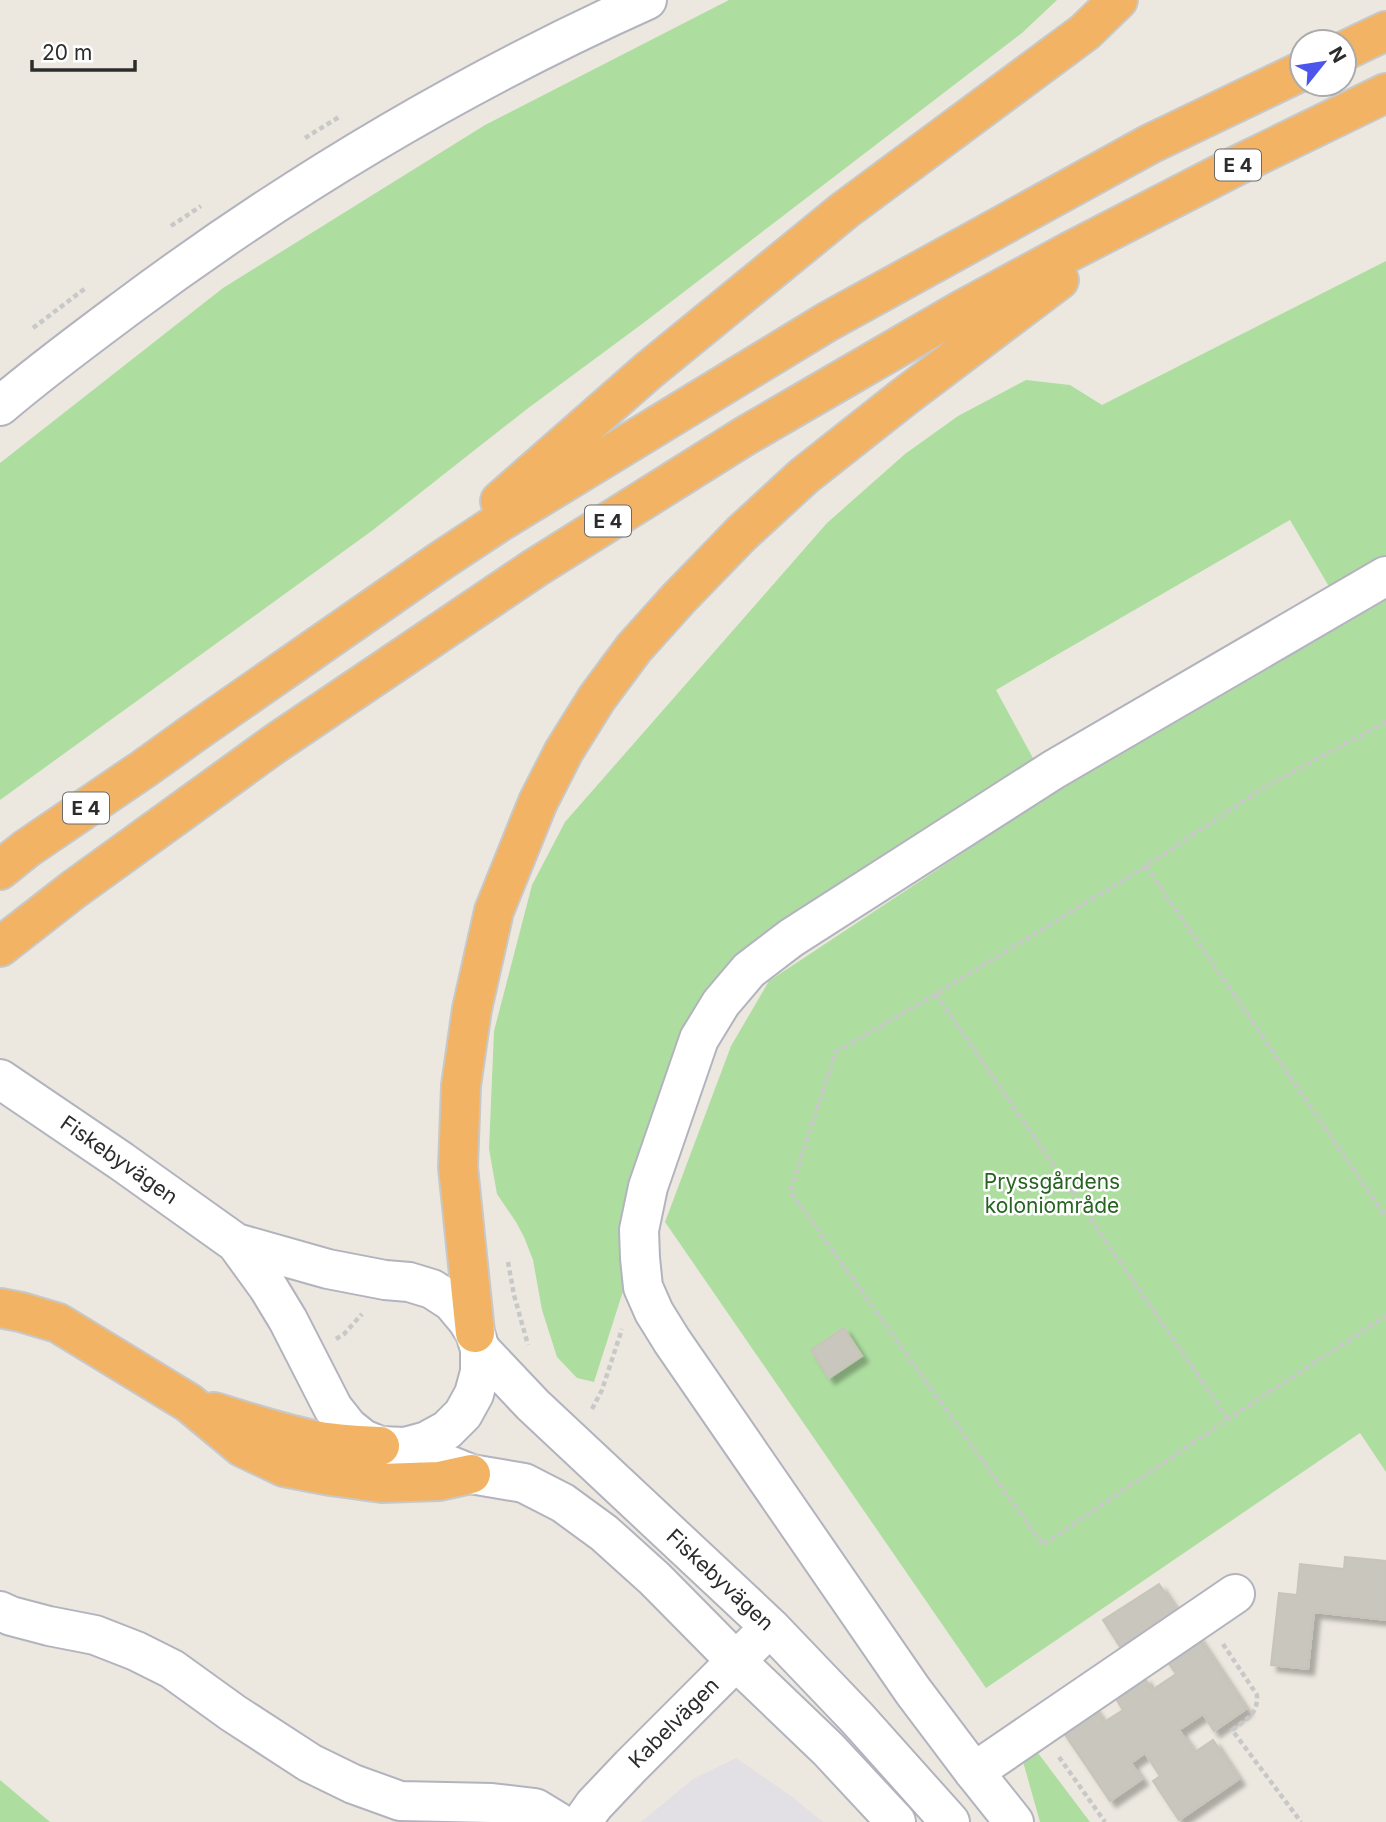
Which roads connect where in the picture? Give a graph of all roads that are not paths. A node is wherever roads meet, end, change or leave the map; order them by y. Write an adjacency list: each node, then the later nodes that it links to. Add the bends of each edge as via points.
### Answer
1 (647, 0): 8 (street, via 455,95 290,193 166,278)
2 (1118, 0): 10 (highway, via 1085,32 845,210 648,370)
3 (1386, 31): 4 (highway)
4 (1358, 44)
5 (1288, 78): 10 (highway, E 4, via 1150,144 827,322 502,521)
6 (1386, 93): 7 (highway, E 4)
7 (1171, 199): 12 (highway, E 4, via 962,310 767,423 555,555 227,778); 16 (highway, via 804,476 742,533 635,648 564,751 494,911 472,1009 461,1086 458,1167)
8 (0, 406)
9 (1386, 576): 24 (street, via 1053,770 791,938 749,970 699,1039 648,1187 639,1230 639,1258 643,1287 654,1312)
10 (394, 593): 11 (highway, E 4)
11 (0, 870)
12 (0, 947)
13 (11, 1086): 14 (street, Fiskebyvägen)
14 (236, 1243): 16 (street, Fiskebyvägen, via 328,1269 432,1289 452,1302); 18 (street, Fiskebyvägen, via 288,1320 333,1409 362,1439)
15 (0, 1308): 17 (highway, via 58,1323)
16 (478, 1341): 18 (street, via 480,1372 463,1414 427,1441); 22 (street, Fiskebyvägen, via 533,1405)
17 (189, 1403): 18 (highway, via 311,1439); 19 (highway, via 242,1447 284,1467 383,1483)
18 (392, 1447): 19 (street, Fiskebyvägen)
19 (471, 1474): 23 (street, Fiskebyvägen, via 524,1483 563,1503 655,1579)
20 (1235, 1594): 24 (street)
21 (0, 1611): 25 (street, via 136,1651 172,1669 310,1763 353,1784 400,1801 536,1808)
22 (770, 1627): 23 (street, Kabelvägen); 28 (street, Fiskebyvägen)
23 (736, 1661): 26 (street, Kabelvägen); 27 (street, Fiskebyvägen)
24 (974, 1772): 29 (street)
25 (558, 1822)
26 (582, 1822)
27 (896, 1822)
28 (950, 1822)
29 (1014, 1822)

